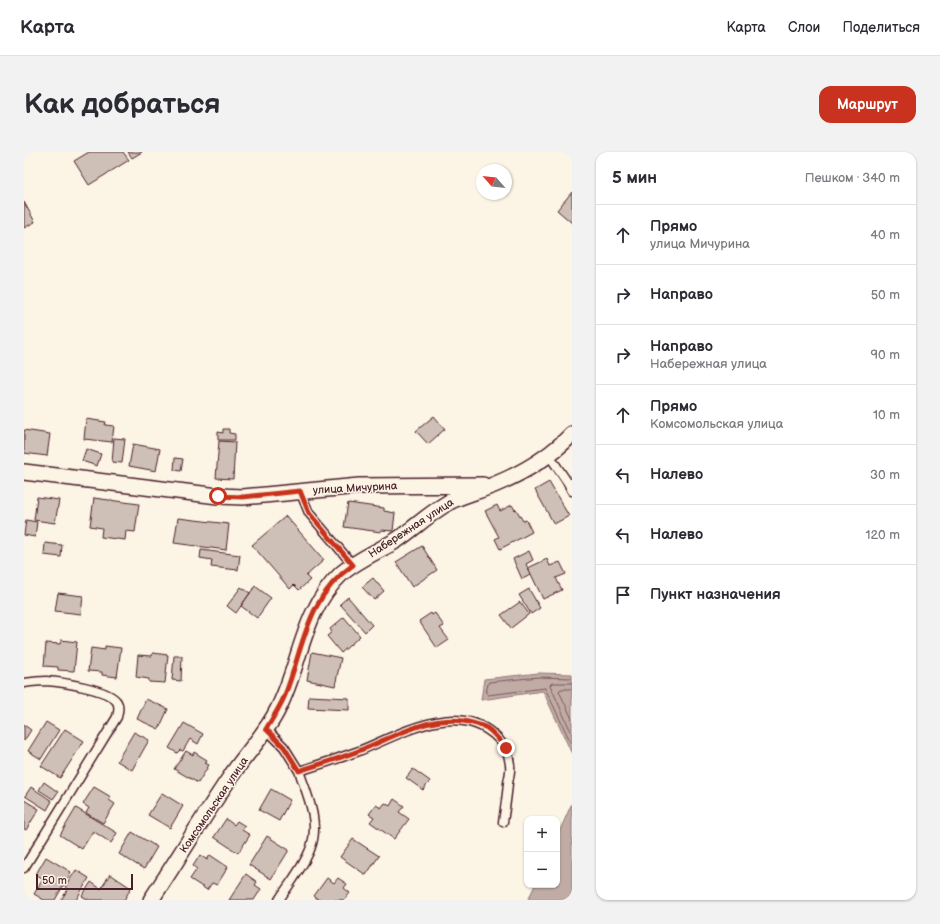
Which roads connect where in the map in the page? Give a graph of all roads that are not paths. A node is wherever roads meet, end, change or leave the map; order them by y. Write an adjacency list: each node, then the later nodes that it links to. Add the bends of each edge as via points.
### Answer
1 (572, 434): 2 (street, Набережная улица)
2 (549, 455): 4 (street, Набережная улица, via 519,474); 5 (lane)
3 (24, 472): 6 (street, улица Мичурина, via 218,496 243,497)
4 (496, 484): 6 (street, улица Мичурина, via 359,486); 7 (street, Набережная улица, via 452,500 396,540)
5 (571, 485)
6 (300, 491): 7 (lane, via 309,513)
7 (353, 565): 9 (street, Набережная улица, via 331,585 312,615)
8 (24, 683): 13 (lane, via 46,681 98,690 109,694 117,702 119,709 117,717)
9 (278, 710): 10 (street, Комсомольская улица)
10 (266, 729): 11 (lane, via 284,747); 14 (street, Комсомольская улица, via 232,774)
11 (299, 771): 12 (lane, via 431,723 452,720 470,722 486,728 506,748 510,765); 15 (lane, via 311,806 314,831 312,846)
12 (503, 822)
13 (24, 868)
14 (151, 900)
15 (279, 900)

